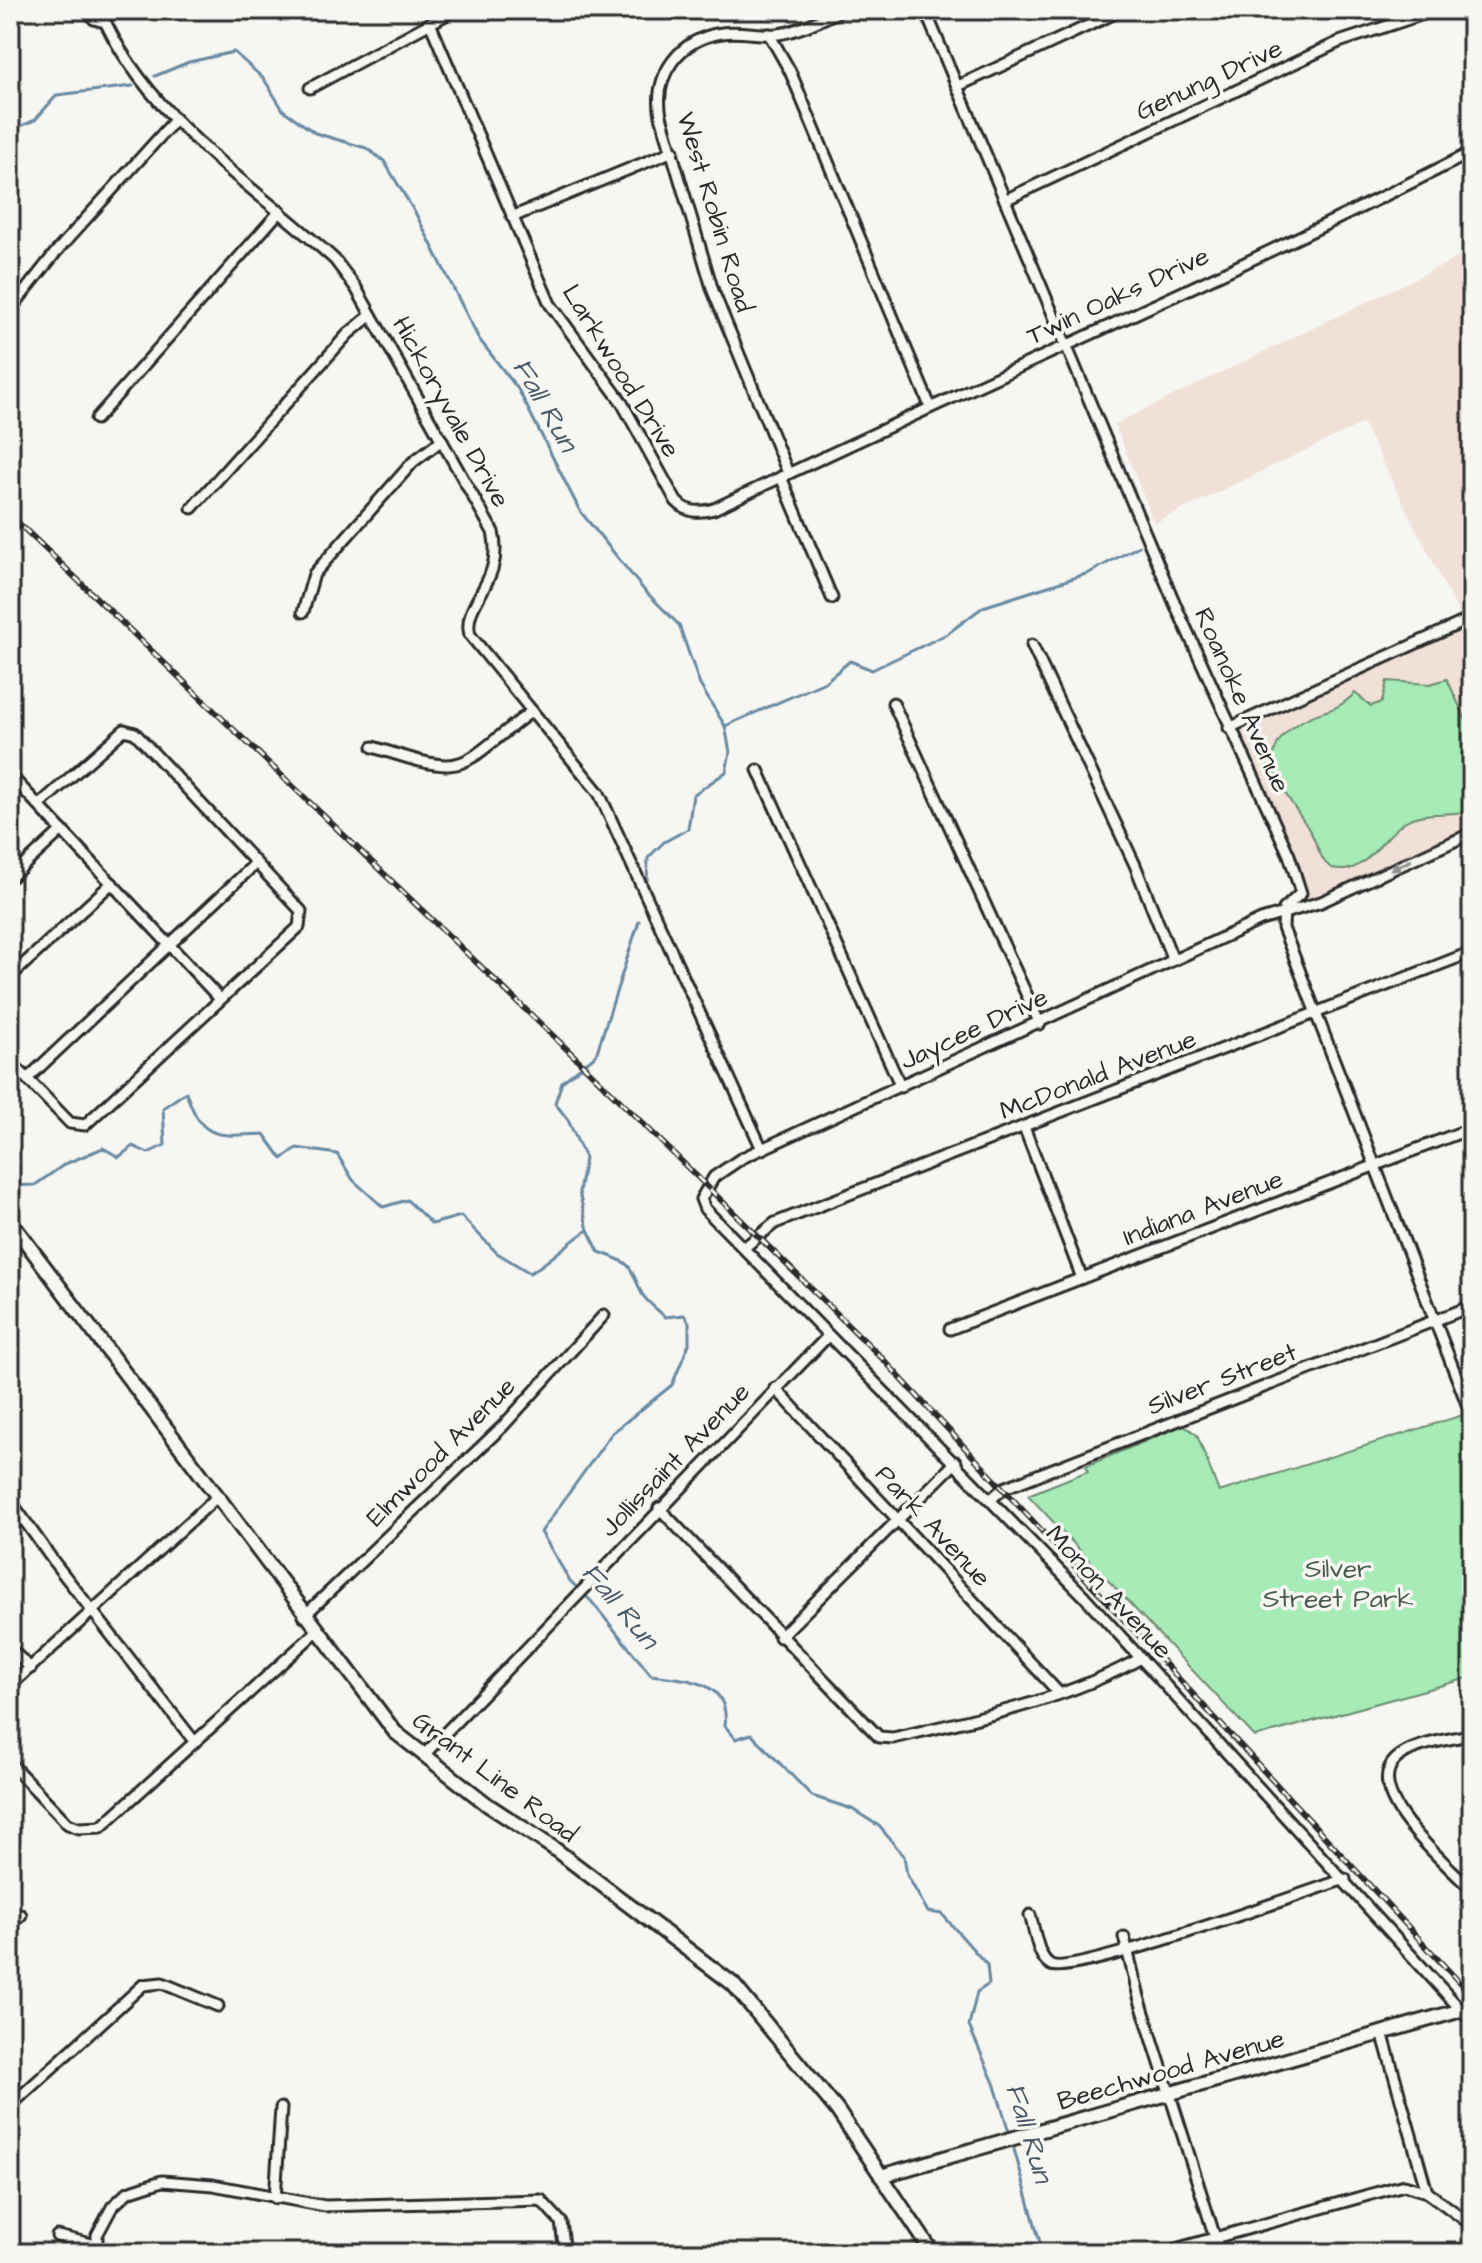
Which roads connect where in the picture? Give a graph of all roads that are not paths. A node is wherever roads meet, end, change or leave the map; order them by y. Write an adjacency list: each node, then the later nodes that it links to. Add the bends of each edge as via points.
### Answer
1 (89, 10): 7 (street, Hickoryvale Drive, via 94,19)
2 (455, 10): 8 (street)
3 (842, 10): 9 (street, West Robin Road)
4 (925, 10): 10 (street, Roanoke Avenue)
5 (1122, 10): 10 (street)
6 (1436, 10): 15 (street, Genung Drive, via 1339,42)
7 (100, 15): 12 (street, Hickoryvale Drive)
8 (430, 23): 11 (street); 17 (street, Larkwood Drive)
9 (769, 34): 13 (street, West Robin Road, via 703,37 673,59 662,81 659,105); 21 (street, via 796,85)
10 (958, 86): 15 (street, Roanoke Avenue)
11 (310, 88)
12 (175, 120): 16 (street, Hickoryvale Drive); 18 (street)
13 (673, 151): 17 (street); 24 (street, West Robin Road, via 713,291)
14 (1472, 152): 20 (street, Twin Oaks Drive)
15 (1005, 200): 20 (street, Roanoke Avenue)
16 (280, 211): 19 (street, Hickoryvale Drive, via 343,269); 22 (street)
17 (512, 217): 24 (street, Larkwood Drive, via 550,304 621,401 682,507 705,511)
18 (10, 310)
19 (371, 315): 23 (street, Hickoryvale Drive); 25 (street)
20 (1066, 346): 21 (street, Twin Oaks Drive); 32 (street, Roanoke Avenue)
21 (930, 406): 24 (street, Twin Oaks Drive)
22 (96, 419)
23 (442, 440): 27 (street, via 413,462 314,574); 31 (street, Hickoryvale Drive, via 495,543 489,584 468,618 470,635)
24 (784, 475): 26 (street, West Robin Road)
25 (192, 508)
26 (832, 598)
27 (303, 612)
28 (1472, 618): 32 (street)
29 (1032, 645): 45 (street, via 1135,865)
30 (893, 703): 49 (street)
31 (532, 711): 33 (street, via 472,760 454,767); 55 (street, Hickoryvale Drive, via 588,777)
32 (1229, 728): 42 (street, Roanoke Avenue, via 1300,886 1300,898)
33 (373, 747)
34 (758, 770): 52 (street)
35 (10, 775): 36 (street)
36 (39, 805): 37 (street); 39 (street, via 124,730 135,733)
37 (62, 830): 40 (street); 41 (street)
38 (1472, 833): 42 (street, Jaycee Drive, one-way to 42, via 1321,902)
39 (256, 863): 43 (street); 47 (street, via 301,911 299,927)
40 (10, 878)
41 (112, 883): 43 (street); 46 (street)
42 (1283, 912): 45 (street, Jaycee Drive); 48 (street, via 1283,928)
43 (170, 945): 47 (street); 51 (street)
44 (1472, 952): 48 (street, McDonald Avenue)
45 (1173, 960): 49 (street, Jaycee Drive)
46 (10, 977)
47 (220, 999): 51 (street, via 85,1125 70,1123)
48 (1316, 1012): 53 (street, McDonald Avenue); 56 (street)
49 (1040, 1024): 52 (street, Jaycee Drive)
50 (10, 1061): 51 (street)
51 (27, 1079)
52 (901, 1087): 55 (street, Jaycee Drive)
53 (1024, 1127): 59 (street, McDonald Avenue, via 775,1223); 60 (street)
54 (1472, 1128): 56 (street, Indiana Avenue)
55 (762, 1149): 57 (street, Jaycee Drive, via 719,1172 701,1195)
56 (1375, 1165): 60 (street, Indiana Avenue); 63 (street)
57 (702, 1204): 59 (street, Monon Avenue)
58 (10, 1221): 69 (main road, Grant Line Road)
59 (745, 1247): 65 (street, Monon Avenue)
60 (1082, 1278): 64 (street, Indiana Avenue)
61 (1472, 1306): 63 (street, Silver Street)
62 (604, 1315): 75 (street, Elmwood Avenue, via 503,1426)
63 (1435, 1320): 67 (street); 70 (street, Silver Street, via 1004,1488)
64 (950, 1329)
65 (828, 1336): 66 (street, Jollissaint Avenue); 68 (street, Monon Avenue)
66 (775, 1388): 72 (street, Jollissaint Avenue); 73 (street, Park Avenue)
67 (1469, 1409)
68 (956, 1462): 70 (street, Monon Avenue); 73 (street)
69 (217, 1497): 74 (street); 75 (main road, Grant Line Road)
70 (991, 1499): 79 (street, Monon Avenue)
71 (10, 1500): 74 (street)
72 (659, 1508): 77 (street); 85 (street, Jollissaint Avenue)
73 (897, 1521): 77 (street); 82 (street, Park Avenue)
74 (93, 1610): 80 (street); 84 (street)
75 (304, 1616): 76 (main road, Grant Line Road)
76 (316, 1632): 84 (street); 85 (main road, Grant Line Road, via 395,1732)
77 (780, 1637): 82 (street, via 879,1737 917,1733)
78 (10, 1649): 80 (street)
79 (1141, 1658): 82 (street); 87 (street, Monon Avenue)
80 (31, 1668): 81 (street)
81 (10, 1686)
82 (1059, 1693)
83 (1472, 1734): 88 (street, via 1397,1757 1386,1772 1395,1810)
84 (194, 1741): 86 (street, via 126,1808 91,1829 68,1824)
85 (423, 1756): 101 (main road, Grant Line Road, via 733,1984 837,2110)
86 (10, 1763)
87 (1345, 1879): 93 (street); 95 (street, Monon Avenue)
88 (1472, 1890)
89 (21, 1915): 91 (street)
90 (1030, 1915): 93 (street, via 1042,1956 1052,1965 1064,1967)
91 (10, 1926)
92 (1124, 1937): 93 (street)
93 (1127, 1950): 98 (street)
94 (218, 2006): 99 (street, via 162,1983 143,1985)
95 (1466, 2008): 96 (street, Monon Avenue); 97 (main road, Beechwood Avenue)
96 (1472, 2022)
97 (1382, 2032): 98 (main road, Beechwood Avenue); 102 (street)
98 (1171, 2093): 101 (main road, Beechwood Avenue); 106 (street)
99 (10, 2106)
100 (281, 2108): 103 (street)
101 (881, 2176): 109 (main road, Grant Line Road)
102 (1427, 2192): 104 (street); 106 (street, via 1391,2187)
103 (275, 2198): 107 (street, via 213,2185 150,2183 128,2192 112,2207); 108 (street, via 339,2207 541,2200 561,2222)
104 (1472, 2225)
105 (57, 2236): 107 (street)
106 (1215, 2238): 110 (street); 111 (street)
107 (96, 2249)
108 (565, 2253)
109 (933, 2253)
110 (1161, 2253)
111 (1220, 2253)

